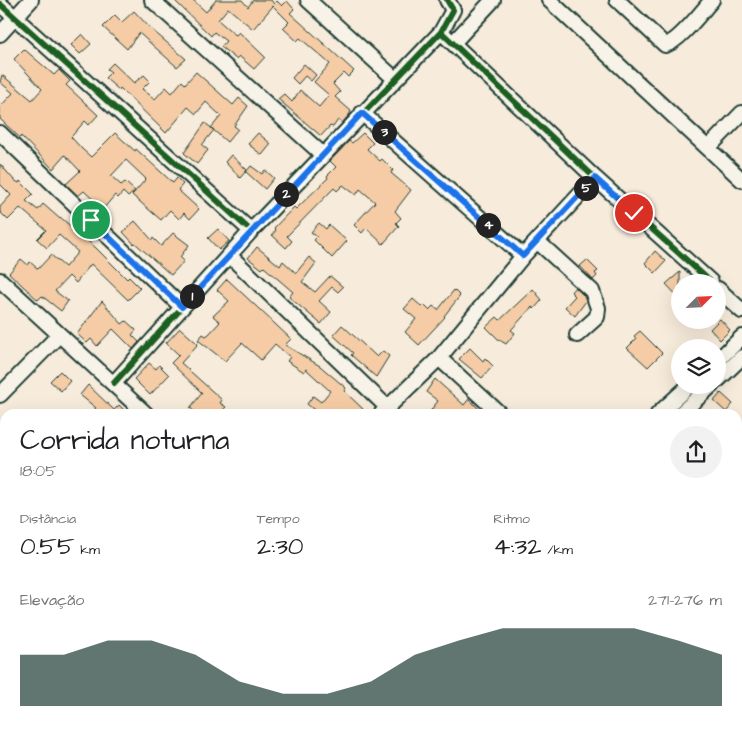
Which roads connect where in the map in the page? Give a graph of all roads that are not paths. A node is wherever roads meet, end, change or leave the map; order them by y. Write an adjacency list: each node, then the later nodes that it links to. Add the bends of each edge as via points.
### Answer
1 (31, 0): 10 (street)
2 (152, 0): 19 (street)
3 (308, 0): 14 (street)
4 (447, 0): 11 (street, via 453,10)
5 (493, 0): 13 (street)
6 (549, 0): 18 (street)
7 (618, 0): 8 (street, via 665,45 670,44)
8 (712, 0)
9 (0, 4): 10 (street)
10 (15, 18): 12 (street); 22 (street)
11 (441, 32): 13 (street); 14 (street)
12 (0, 34)
13 (453, 43): 20 (street)
14 (395, 79): 15 (street)
15 (362, 113): 19 (street); 25 (street)
16 (742, 113): 18 (street)
17 (0, 133): 29 (street)
18 (708, 148): 21 (street)
19 (323, 155): 22 (street)
20 (595, 178): 23 (street); 26 (street)
21 (742, 180)
22 (251, 231): 24 (street)
23 (538, 241): 25 (street); 32 (street, via 592,291 597,300 597,317)
24 (230, 256): 29 (street); 43 (street)
25 (523, 256): 36 (street)
26 (702, 274)
27 (0, 280): 31 (street)
28 (726, 296): 30 (street)
29 (182, 307): 38 (street)
30 (742, 311)
31 (59, 335): 38 (street); 41 (street)
32 (577, 335)
33 (742, 337): 34 (street)
34 (726, 352)
35 (742, 357): 37 (street)
36 (439, 358): 44 (street); 45 (street)
37 (726, 371)
38 (114, 383): 42 (street)
39 (680, 394): 46 (street)
40 (701, 394): 47 (street)
41 (0, 395)
42 (141, 409)
43 (382, 409)
44 (386, 409)
45 (495, 409)
46 (664, 409)
47 (685, 409)

